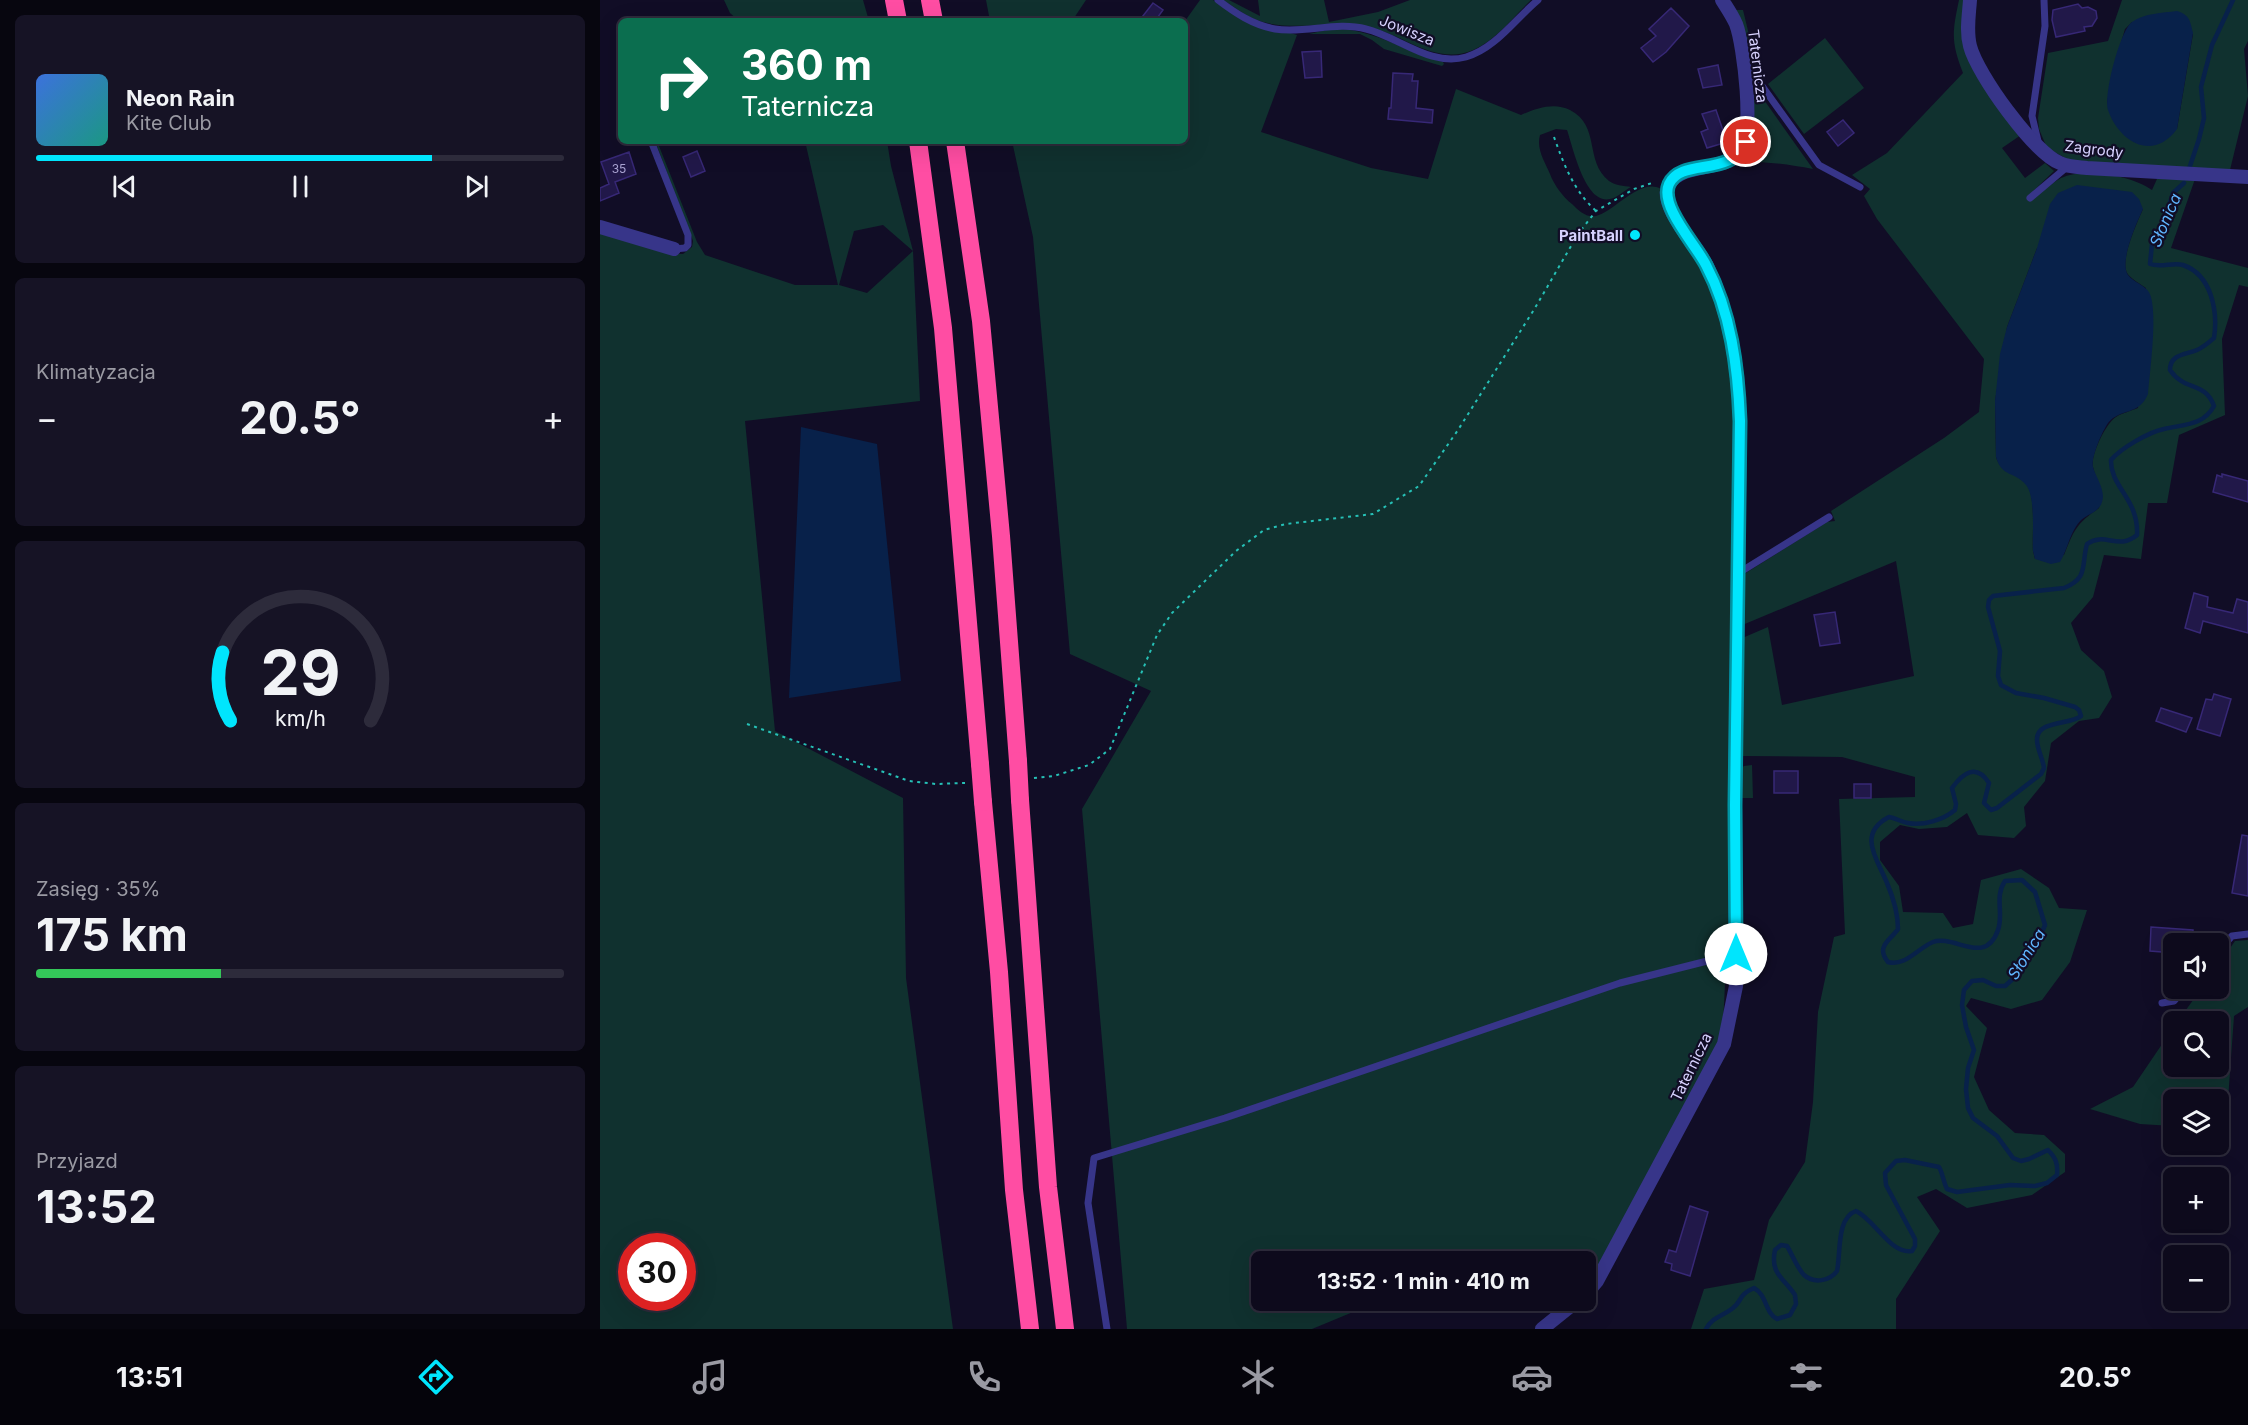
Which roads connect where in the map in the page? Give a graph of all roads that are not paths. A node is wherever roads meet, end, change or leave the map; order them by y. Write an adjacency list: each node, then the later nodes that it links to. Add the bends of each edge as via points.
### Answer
1 (894, 0): 8 (highway)
2 (930, 0): 9 (highway)
3 (1218, 0): 4 (lane, Jowisza, via 1252,22 1275,29 1366,29 1433,56 1455,58 1467,57 1488,45)
4 (1538, 0)
5 (1722, 0): 10 (street, Taternicza, via 1736,25)
6 (1970, 0): 14 (street, Zagrody, via 1968,39 1974,57 2008,114)
7 (2044, 0): 14 (lane, via 2045,26 2032,116)
8 (897, 18)
9 (933, 18)
10 (1744, 67): 17 (lane, via 1757,79 1819,165); 22 (street, Taternicza, via 1748,135 1743,149 1729,162 1682,173 1671,180 1667,200 1706,265 1734,350 1740,421)
11 (652, 144): 20 (lane, via 689,241 685,248)
12 (918, 144): 30 (highway, bridge, via 943,328 1014,1190)
13 (955, 144): 31 (highway, bridge, via 981,321 1001,536 1048,1187)
14 (2039, 147): 15 (street, Zagrody)
15 (2068, 166): 16 (street, Zagrody); 18 (lane)
16 (2248, 177)
17 (1860, 187)
18 (2030, 198)
19 (600, 227): 20 (street)
20 (674, 249)
21 (1829, 517): 22 (lane)
22 (1737, 574): 25 (street, Taternicza)
23 (2248, 934): 24 (lane)
24 (2229, 939)
25 (1736, 954): 28 (street, Taternicza, via 1736,986 1724,1044); 32 (lane, via 1620,983 1225,1118 1094,1158 1088,1203)
26 (2176, 999): 27 (lane)
27 (2162, 1003)
28 (1596, 1282)
29 (1564, 1311): 33 (street)
30 (1030, 1329)
31 (1065, 1329)
32 (1107, 1329)
33 (1542, 1329)

